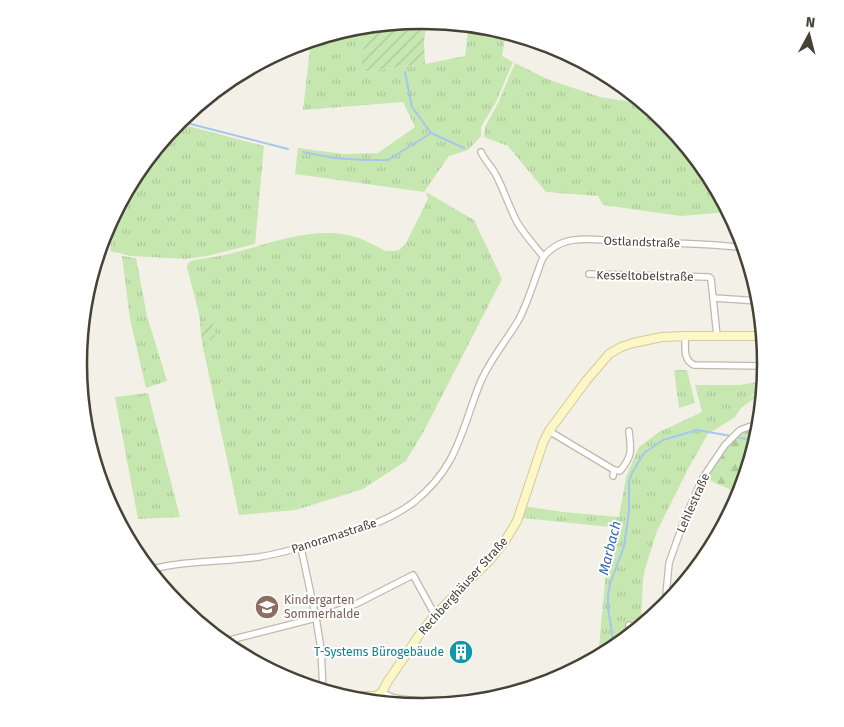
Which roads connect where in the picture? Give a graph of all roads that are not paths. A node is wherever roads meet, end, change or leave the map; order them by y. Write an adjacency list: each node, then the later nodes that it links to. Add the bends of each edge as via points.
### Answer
1 (481, 152): 3 (street, via 494,170 517,221)
2 (736, 247): 3 (street, Ostlandstraße, via 576,240 564,242)
3 (544, 256): 14 (street, Panoramastraße, via 519,320 479,385 454,454 430,488 388,518)
4 (589, 274): 5 (street, Kesseltobelstraße, via 709,278)
5 (714, 298): 6 (street); 8 (street, Kesseltobelstraße)
6 (750, 300)
7 (685, 336): 8 (street, Rechberghäuser Straße); 10 (street, via 686,358 694,365); 12 (street, Rechberghäuser Straße, via 645,340 609,354)
8 (717, 336): 9 (street, Rechberghäuser Straße)
9 (755, 336)
10 (757, 366)
11 (751, 426): 16 (street, Lehlestraße, via 740,430 725,445 702,478 669,563)
12 (548, 431): 13 (street, via 614,473 620,471 631,453); 17 (street, Rechberghäuser Straße, via 514,527 490,560)
13 (629, 431)
14 (301, 548): 15 (street, Panoramastraße); 18 (street)
15 (157, 568)
16 (666, 592)
17 (435, 615): 18 (street, via 413,575 356,604); 21 (street, Rechberghäuser Straße)
18 (316, 618): 19 (street); 20 (street)
19 (232, 639)
20 (323, 683)
21 (382, 692): 22 (street); 23 (street)
22 (378, 695)
23 (390, 697)

